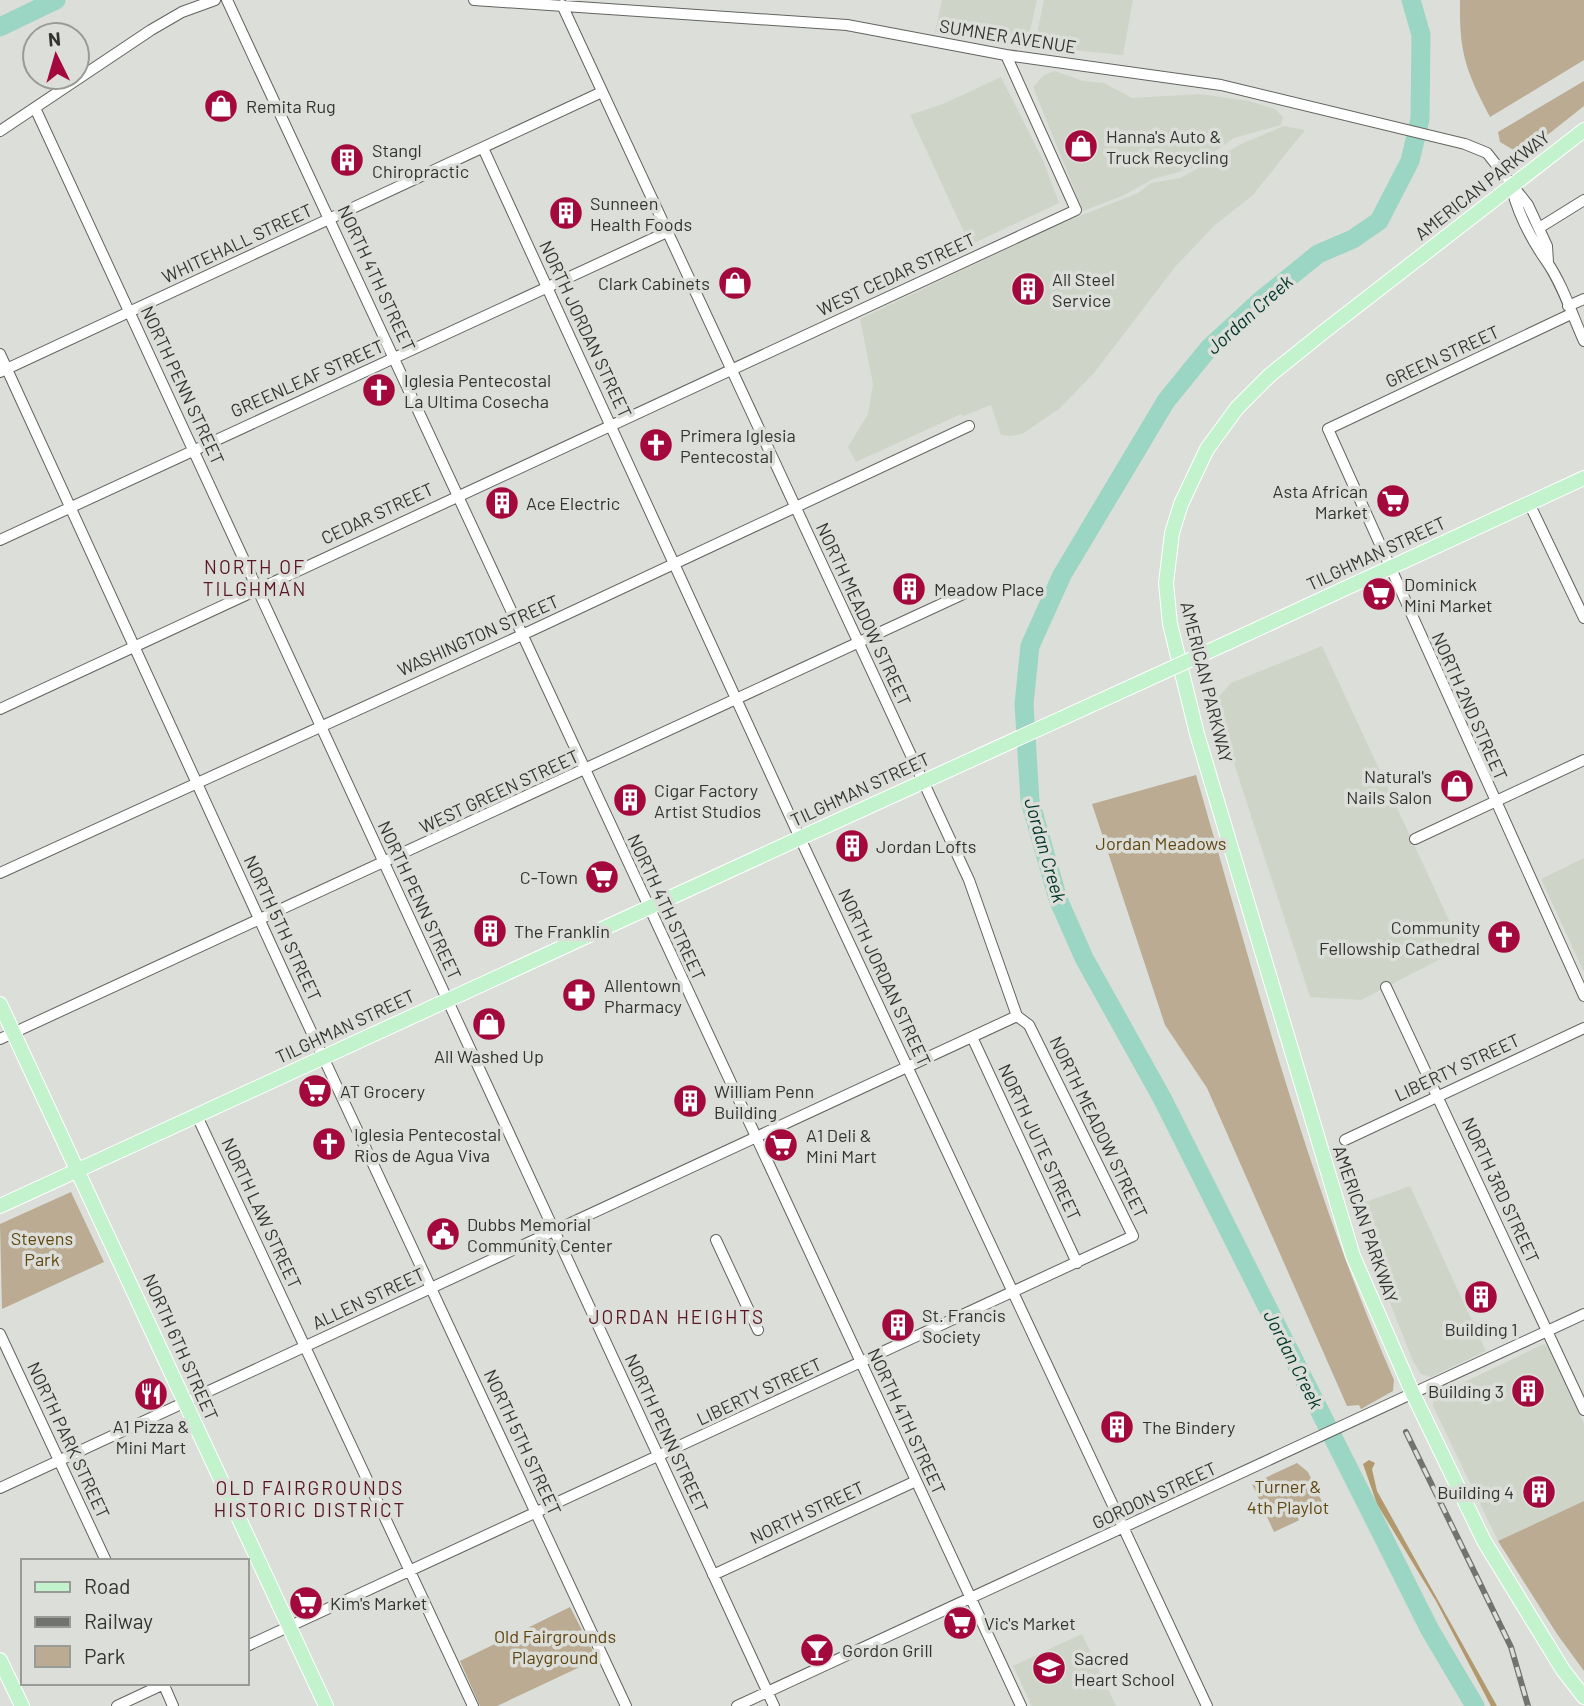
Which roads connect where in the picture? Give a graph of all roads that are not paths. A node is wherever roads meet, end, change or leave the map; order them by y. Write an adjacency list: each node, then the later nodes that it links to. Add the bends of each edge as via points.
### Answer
1 (215, 0): 7 (street, via 160,24)
2 (227, 0): 13 (street, NORTH 4TH STREET)
3 (474, 0): 4 (street, SUMNER AVENUE)
4 (562, 5): 5 (street, SUMNER AVENUE, via 814,21); 6 (street, NORTH MEADOW STREET)
5 (1006, 55): 11 (street, SUMNER AVENUE, via 1220,85 1451,141 1487,153); 25 (street, WEST CEDAR STREET, via 1076,211)
6 (603, 92): 10 (street, WHITEHALL STREET); 15 (street, NORTH MEADOW STREET)
7 (35, 108): 9 (street); 20 (street, NORTH PENN STREET)
8 (1584, 130): 11 (main road, AMERICAN PARKWAY)
9 (0, 131)
10 (483, 148): 13 (street, WHITEHALL STREET); 17 (street, NORTH JORDAN STREET)
11 (1511, 187): 14 (street, via 1528,205); 16 (street, via 1537,251); 85 (main road, AMERICAN PARKWAY, via 1270,375 1237,408 1192,476 1167,563 1167,606 1183,682 1320,1150 1353,1255)
12 (1584, 200): 14 (street)
13 (330, 219): 20 (street, WHITEHALL STREET); 23 (street, NORTH 4TH STREET)
14 (1539, 228): 16 (street)
15 (667, 232): 17 (street, GREENLEAF STREET); 25 (street, NORTH MEADOW STREET)
16 (1548, 262): 19 (street)
17 (547, 287): 23 (street, GREENLEAF STREET); 26 (street, NORTH JORDAN STREET)
18 (1584, 299): 19 (street, GREEN STREET)
19 (1570, 310): 21 (street); 28 (street, GREEN STREET)
20 (130, 312): 24 (street, WHITEHALL STREET); 29 (street, NORTH PENN STREET)
21 (1584, 341)
22 (0, 354): 24 (street, NORTH 5TH STREET)
23 (394, 358): 29 (street, GREENLEAF STREET); 31 (street, NORTH 4TH STREET)
24 (4, 370): 33 (street, NORTH 5TH STREET)
25 (731, 370): 26 (street, CEDAR STREET); 34 (street, NORTH MEADOW STREET)
26 (611, 426): 31 (street, CEDAR STREET); 36 (street, NORTH JORDAN STREET)
27 (969, 426): 34 (street, WASHINGTON STREET)
28 (1328, 429): 37 (street, NORTH 2ND STREET)
29 (193, 449): 33 (street, GREENLEAF STREET); 38 (street, NORTH PENN STREET)
30 (1584, 478): 32 (main road, TILGHMAN STREET)
31 (458, 496): 38 (street, CEDAR STREET); 41 (street, NORTH 4TH STREET)
32 (1529, 503): 37 (main road, TILGHMAN STREET); 40 (street)
33 (70, 507): 35 (street, GREENLEAF STREET); 43 (street, NORTH 5TH STREET)
34 (795, 507): 36 (street, WASHINGTON STREET); 42 (street, NORTH MEADOW STREET)
35 (0, 540)
36 (674, 564): 41 (street, WASHINGTON STREET); 44 (street, NORTH JORDAN STREET)
37 (1391, 567): 50 (street, NORTH 2ND STREET); 51 (main road, TILGHMAN STREET, bridge)
38 (257, 588): 43 (street, CEDAR STREET); 46 (street, NORTH PENN STREET)
39 (974, 589): 42 (street, WEST GREEN STREET)
40 (1584, 618)
41 (522, 635): 46 (street, WASHINGTON STREET); 48 (street, NORTH 4TH STREET)
42 (858, 644): 44 (street, WEST GREEN STREET); 61 (street, NORTH MEADOW STREET, via 969,880)
43 (134, 646): 45 (street, CEDAR STREET); 49 (street, NORTH 5TH STREET)
44 (737, 700): 48 (street, WEST GREEN STREET); 51 (street, NORTH JORDAN STREET)
45 (0, 709)
46 (320, 725): 49 (street, WASHINGTON STREET); 53 (street, NORTH PENN STREET)
47 (1584, 760): 50 (street)
48 (584, 771): 53 (street, WEST GREEN STREET); 55 (street, NORTH 4TH STREET)
49 (197, 782): 54 (street, WASHINGTON STREET); 56 (street, NORTH 5TH STREET)
50 (1494, 802): 52 (street); 58 (street, NORTH 2ND STREET)
51 (800, 838): 55 (main road, TILGHMAN STREET); 66 (street, NORTH JORDAN STREET)
52 (1415, 839)
53 (384, 863): 56 (street, WEST GREEN STREET); 59 (street, NORTH PENN STREET)
54 (0, 873)
55 (648, 907): 59 (main road, TILGHMAN STREET); 69 (street, NORTH 4TH STREET)
56 (259, 919): 63 (street, WEST GREEN STREET); 65 (street, NORTH 5TH STREET)
57 (1386, 987): 67 (street, NORTH 3RD STREET)
58 (1584, 996)
59 (447, 999): 65 (main road, TILGHMAN STREET); 73 (street, NORTH PENN STREET)
60 (0, 1004): 63 (main road, NORTH 6TH STREET)
61 (1017, 1016): 64 (street, ALLEN STREET); 74 (street, NORTH MEADOW STREET, via 1030,1025)
62 (1584, 1028): 67 (street, LIBERTY STREET)
63 (7, 1036): 71 (main road, NORTH 6TH STREET)
64 (972, 1037): 66 (street, ALLEN STREET); 76 (street, NORTH JUTE STREET)
65 (324, 1057): 68 (main road, TILGHMAN STREET); 77 (street, NORTH 5TH STREET)
66 (908, 1067): 69 (street, ALLEN STREET); 78 (street, NORTH JORDAN STREET)
67 (1437, 1095): 70 (street, LIBERTY STREET); 81 (street, NORTH 3RD STREET)
68 (197, 1115): 71 (main road, TILGHMAN STREET); 83 (street, NORTH LAW STREET)
69 (755, 1138): 73 (street, ALLEN STREET); 84 (street, NORTH 4TH STREET)
70 (1345, 1140)
71 (79, 1169): 72 (main road, TILGHMAN STREET); 86 (main road, NORTH 6TH STREET)
72 (0, 1206)
73 (554, 1231): 77 (street, ALLEN STREET); 88 (street, NORTH PENN STREET)
74 (1133, 1236): 76 (street, LIBERTY STREET)
75 (716, 1240): 80 (street)
76 (1077, 1262): 78 (street, LIBERTY STREET)
77 (431, 1288): 83 (street, ALLEN STREET); 92 (street, NORTH 5TH STREET)
78 (1015, 1292): 84 (street, LIBERTY STREET); 93 (street, NORTH JORDAN STREET)
79 (1584, 1314): 81 (street, GORDON STREET)
80 (758, 1330)
81 (1549, 1330): 85 (street, GORDON STREET); 87 (street, NORTH 3RD STREET)
82 (0, 1334): 89 (street, NORTH PARK STREET)
83 (306, 1345): 86 (street, ALLEN STREET); 95 (street, NORTH LAW STREET)
84 (861, 1364): 88 (street, LIBERTY STREET); 90 (street, NORTH 4TH STREET)
85 (1413, 1394): 93 (street, GORDON STREET); 104 (main road, AMERICAN PARKWAY, via 1484,1542)
86 (184, 1401): 89 (street, ALLEN STREET); 98 (main road, NORTH 6TH STREET)
87 (1584, 1410)
88 (659, 1457): 92 (street, LIBERTY STREET); 96 (street, NORTH PENN STREET)
89 (60, 1461): 91 (street, ALLEN STREET); 94 (street, NORTH PARK STREET)
90 (916, 1481): 96 (street, NORTH STREET); 97 (street, NORTH 4TH STREET)
91 (0, 1488)
92 (537, 1513): 95 (street, LIBERTY STREET); 110 (street, NORTH 5TH STREET)
93 (1124, 1528): 97 (street, GORDON STREET); 114 (street, NORTH JORDAN STREET)
94 (105, 1559)
95 (410, 1571): 98 (street, LIBERTY STREET); 109 (street, NORTH LAW STREET)
96 (713, 1575): 103 (street, NORTH PENN STREET)
97 (971, 1598): 103 (street, GORDON STREET); 113 (street, NORTH 4TH STREET)
98 (289, 1627): 99 (street, LIBERTY STREET); 108 (main road, NORTH 6TH STREET)
99 (248, 1646)
100 (0, 1660): 105 (main road)
101 (162, 1685): 106 (street)
102 (164, 1685): 107 (street)
103 (767, 1692): 111 (street, GORDON STREET); 112 (street, NORTH PENN STREET)
104 (1584, 1697)
105 (22, 1706)
106 (117, 1706)
107 (173, 1706)
108 (326, 1706)
109 (473, 1706)
110 (626, 1706)
111 (737, 1706)
112 (774, 1706)
113 (1021, 1706)
114 (1207, 1706)

